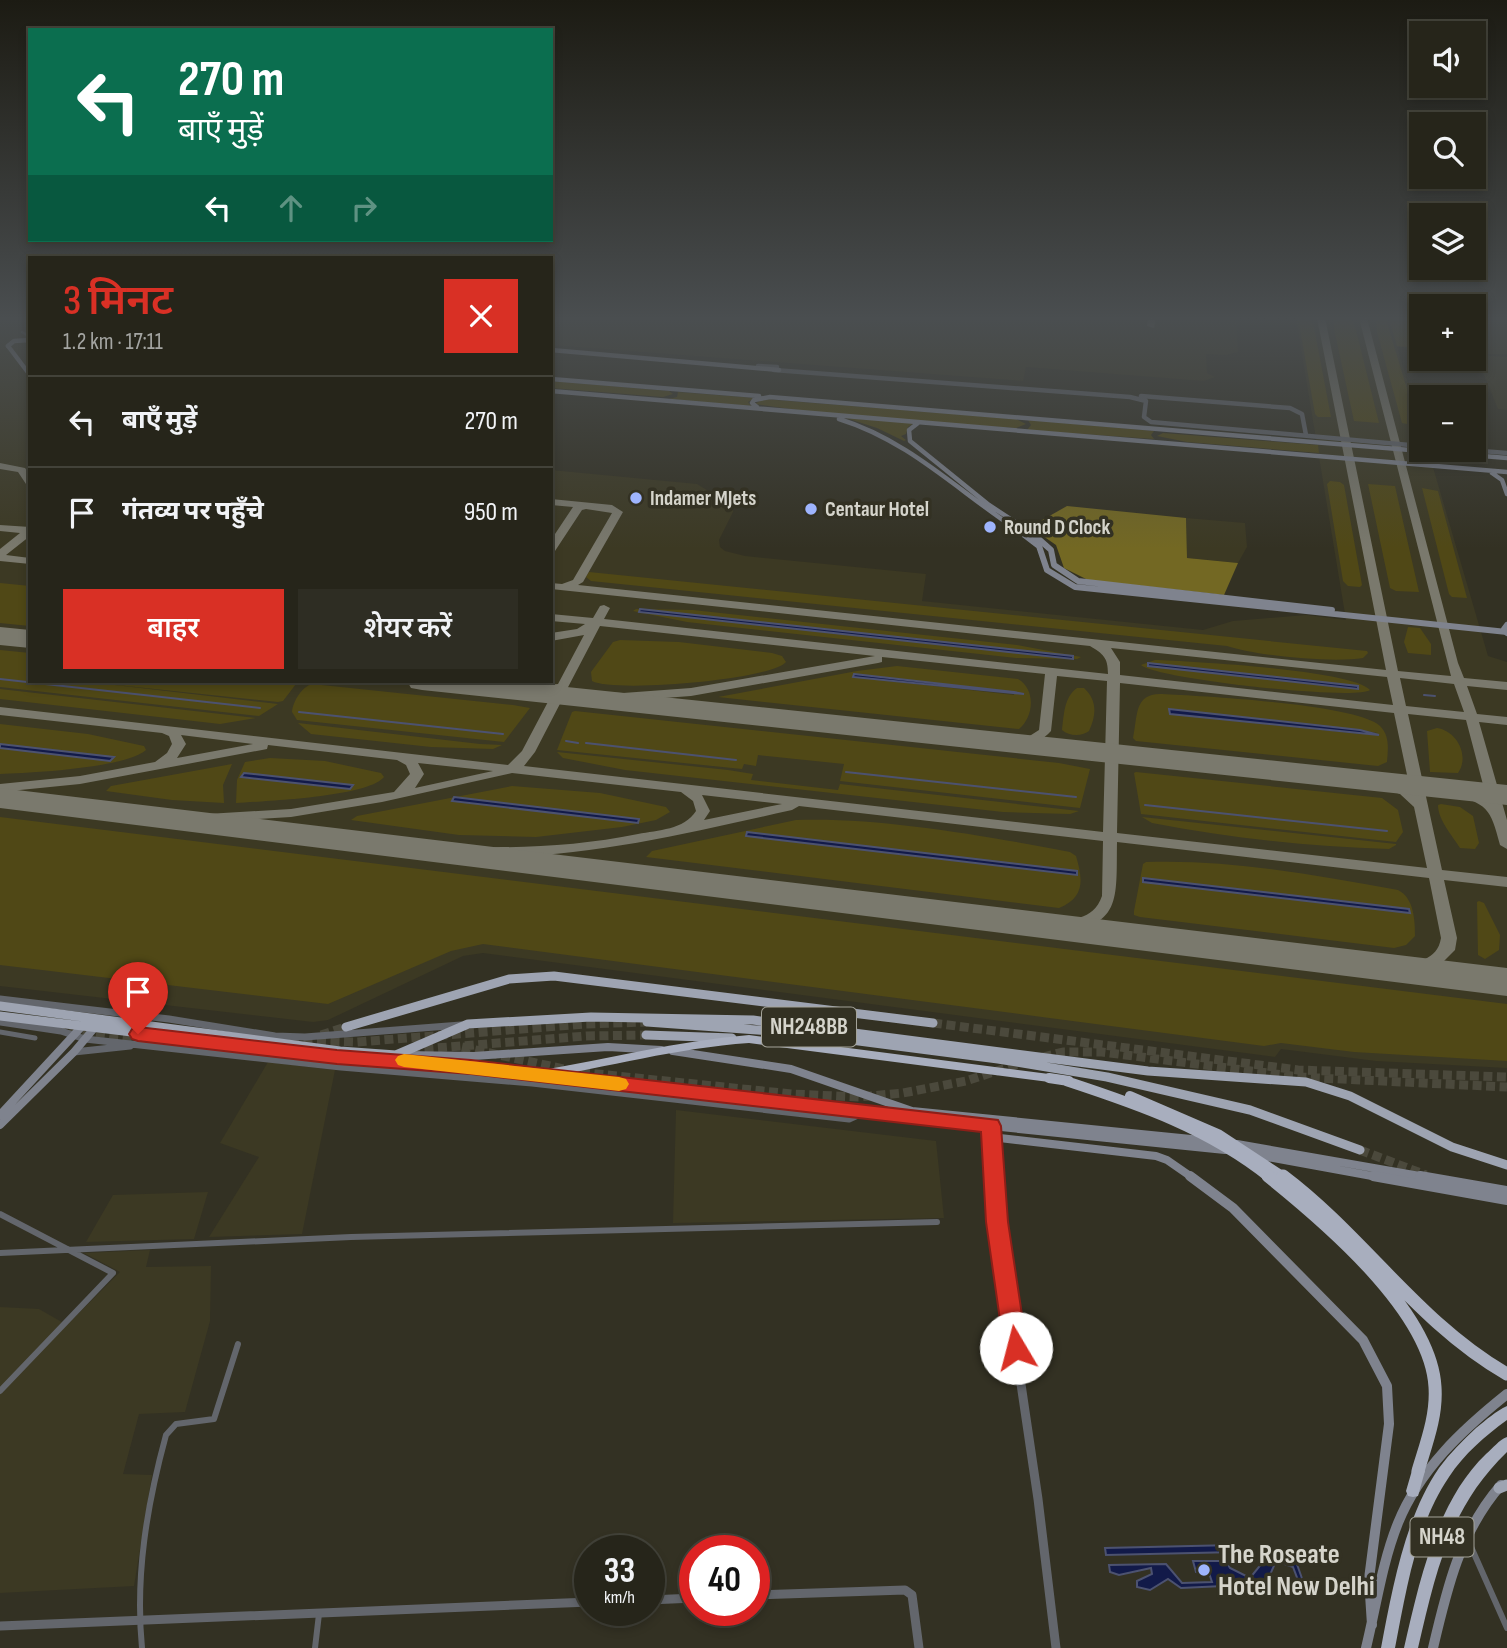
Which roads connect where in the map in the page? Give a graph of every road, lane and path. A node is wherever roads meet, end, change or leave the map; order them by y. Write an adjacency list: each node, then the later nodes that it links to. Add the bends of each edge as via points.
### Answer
1 (597, 395): 7 (main road)
2 (674, 395): 7 (main road)
3 (746, 395): 6 (main road)
4 (1103, 395): 14 (street, via 1146,401 1144,418 1152,422)
5 (1124, 395): 14 (street, via 1290,408 1302,414)
6 (770, 397): 8 (main road, via 752,402); 10 (main road)
7 (657, 400): 8 (main road)
8 (764, 409): 9 (main road)
9 (797, 411): 11 (main road); 24 (main road, via 864,426 904,445 983,508 1033,540 1050,574 1075,587)
10 (1014, 418): 12 (main road, via 1027,426); 13 (main road)
11 (928, 423): 12 (main road); 24 (main road, via 912,426 910,441 989,505 1042,539 1051,550 1054,565 1078,581)
12 (1012, 430): 15 (main road)
13 (1169, 431): 15 (main road, via 1153,435); 17 (main road)
14 (1306, 435): 16 (street)
15 (1169, 443): 20 (main road)
16 (1409, 443)
17 (1385, 448): 19 (main road); 20 (main road, via 1372,453)
18 (1486, 451): 19 (street)
19 (1507, 454)
20 (1387, 462): 21 (main road)
21 (1450, 467): 22 (main road); 23 (main road, via 1496,475)
22 (1507, 470)
23 (1507, 494)
24 (1507, 629)
25 (0, 999): 33 (street, via 275,1036)
26 (0, 1006): 28 (highway, NH248BB)
27 (0, 1016): 34 (highway, NH248BB)
28 (89, 1018): 32 (highway, NH248BB); 34 (main road)
29 (0, 1022): 38 (street)
30 (647, 1022): 53 (highway, NH248BB, via 797,1033 1041,1065 1250,1110)
31 (933, 1023): 35 (highway, via 543,976 509,979)
32 (97, 1024): 34 (highway, NH248BB); 40 (main road); 45 (highway, NH248BB); 46 (highway, NH248BB, via 337,1057)
33 (464, 1025): 45 (highway, NH248BB); 54 (highway, NH248BB, via 591,1017 753,1020 1148,1071 1306,1082 1350,1096 1452,1147)
34 (82, 1027): 38 (main road)
35 (345, 1027)
36 (0, 1032): 39 (street)
37 (646, 1035): 41 (highway, NH248BB)
38 (75, 1036): 40 (street); 49 (main road)
39 (36, 1038)
40 (85, 1039): 42 (street); 44 (main road)
41 (749, 1039): 43 (highway); 47 (highway, bridge)
42 (152, 1045): 44 (street); 48 (street)
43 (668, 1050): 45 (main road, via 608,1047 484,1056); 46 (highway); 55 (main road, via 791,1069 912,1111 1258,1147)
44 (74, 1052): 50 (main road)
45 (396, 1055)
46 (537, 1075): 48 (main road)
47 (1066, 1081): 62 (highway, bridge, via 1151,1104 1207,1128 1261,1160 1343,1228 1439,1328 1481,1361); 68 (highway, bridge, via 1201,1132 1296,1198 1376,1278 1407,1316 1434,1374 1433,1415)
48 (635, 1091): 51 (main road)
49 (0, 1115)
50 (0, 1125)
51 (991, 1126): 52 (street); 56 (main road, via 1186,1144)
52 (991, 1137): 74 (main road, via 1167,1160 1233,1208 1363,1340 1387,1386 1389,1406 1369,1579); 80 (street, via 997,1222)
53 (1360, 1150)
54 (1507, 1165)
55 (1507, 1191)
56 (1507, 1200)
57 (0, 1214): 59 (street)
58 (937, 1222): 59 (street)
59 (69, 1249): 60 (street); 63 (street, via 111,1270 112,1275)
60 (0, 1253)
61 (238, 1345): 73 (street, via 215,1418 176,1424 166,1435 140,1556)
62 (1507, 1374)
63 (0, 1391)
64 (1507, 1394): 68 (main road, via 1447,1445)
65 (1507, 1412): 82 (highway, NH48, via 1475,1436 1437,1483 1406,1561)
66 (1507, 1443): 83 (highway, NH48, via 1458,1499 1428,1571)
67 (1504, 1484): 69 (main road, via 1490,1496)
68 (1413, 1491): 74 (main road, via 1397,1525)
69 (1466, 1536): 76 (street); 84 (main road, via 1454,1562)
70 (770, 1594): 79 (street, via 905,1590 912,1595)
71 (574, 1603): 72 (street)
72 (319, 1614): 73 (street); 78 (street)
73 (138, 1622): 75 (street); 77 (street)
74 (1372, 1625): 81 (main road)
75 (0, 1626)
76 (1507, 1628)
77 (142, 1648)
78 (315, 1648)
79 (919, 1648)
80 (1056, 1648)
81 (1366, 1648)
82 (1388, 1648)
83 (1411, 1648)
84 (1433, 1648)

